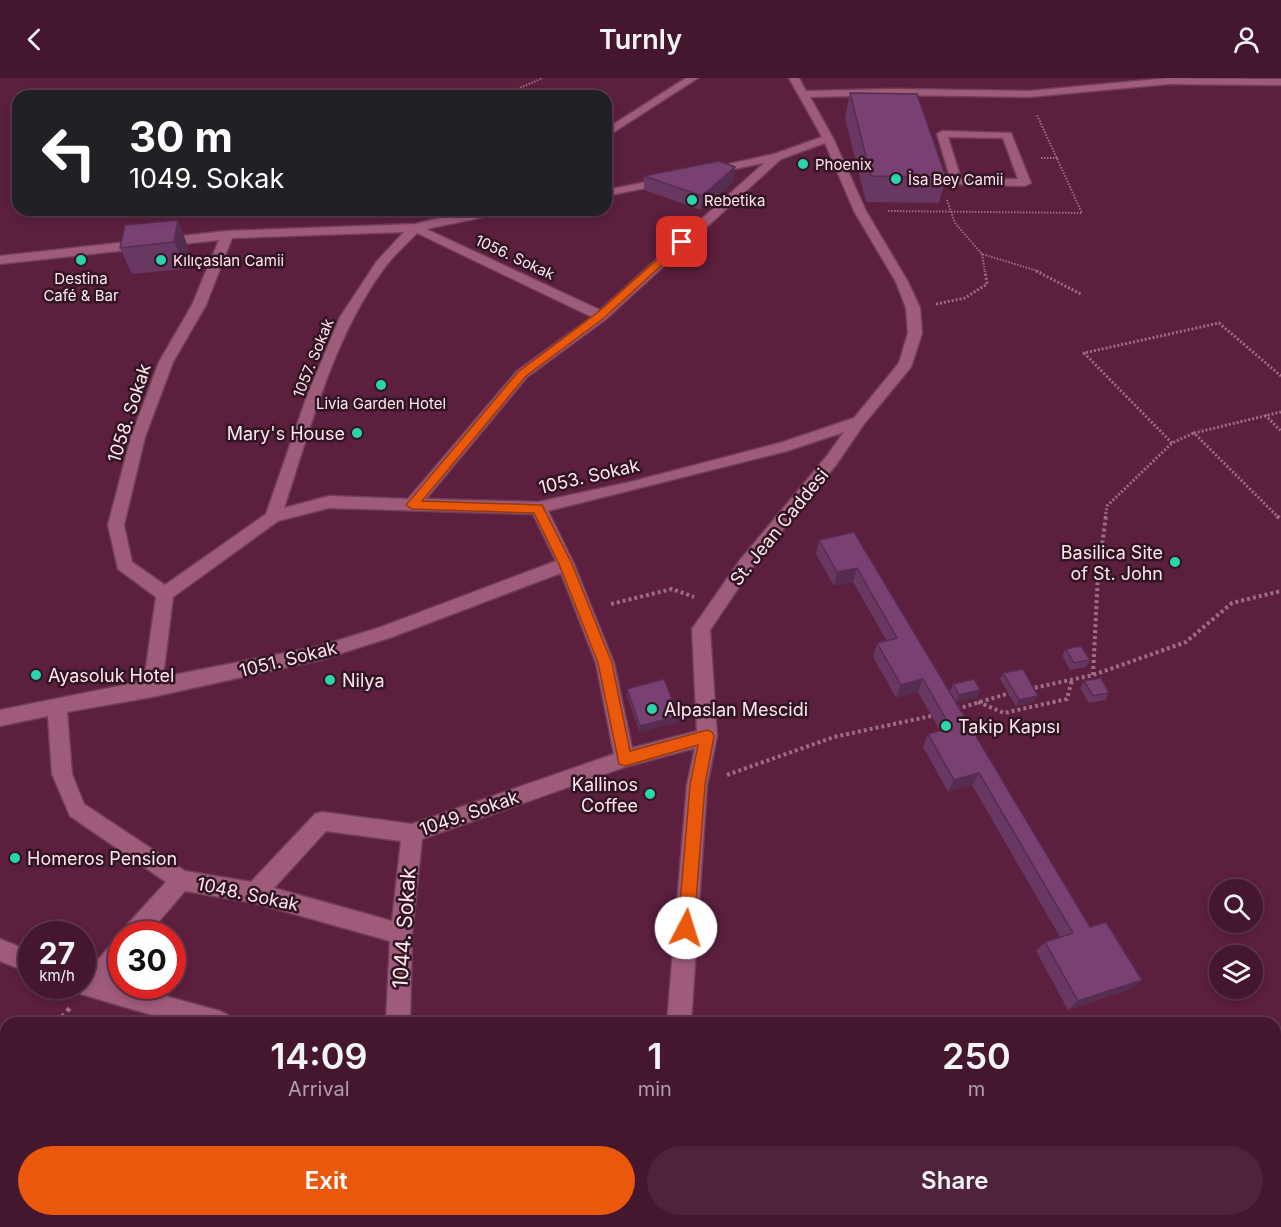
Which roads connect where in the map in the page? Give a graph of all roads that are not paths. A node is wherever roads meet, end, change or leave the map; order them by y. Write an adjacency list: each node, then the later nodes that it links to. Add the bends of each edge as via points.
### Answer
1 (693, 78): 5 (street)
2 (794, 78): 4 (street, St. Jean Caddesi)
3 (1281, 82): 4 (street, via 1169,81 1029,94)
4 (803, 94): 7 (street, St. Jean Caddesi)
5 (612, 130)
6 (942, 134): 6 (street, via 956,182 1025,183 1007,135)
7 (828, 138): 8 (street); 17 (street, St. Jean Caddesi, via 860,211 913,308 915,333 906,364)
8 (777, 157): 9 (street); 16 (street)
9 (697, 174)
10 (675, 179): 11 (street)
11 (612, 193)
12 (462, 216): 13 (street)
13 (415, 228): 14 (street); 16 (street, 1056. Sokak); 20 (street, 1057. Sokak, via 381,264 347,317 314,396)
14 (227, 235): 15 (street); 22 (street, 1058. Sokak, via 199,305 165,362 138,437 116,525 124,565)
15 (2, 263)
16 (601, 316): 18 (street, via 522,374)
17 (859, 421): 19 (street, 1053. Sokak, via 787,446); 26 (street, St. Jean Caddesi, via 746,564 701,629)
18 (412, 505): 19 (street, 1053. Sokak); 20 (street, 1053. Sokak, via 329,502)
19 (538, 508): 21 (street)
20 (273, 517): 22 (street, 1053. Sokak)
21 (566, 564): 23 (street, 1051. Sokak, via 320,653); 27 (street, via 605,663)
22 (165, 594): 23 (street)
23 (152, 689): 24 (street, 1051. Sokak)
24 (57, 706): 25 (street, 1051. Sokak); 29 (street, 1048. Sokak, via 62,774 77,810)
25 (0, 718)
26 (707, 736): 27 (street, 1049. Sokak); 40 (street, St. Jean Caddesi, via 697,785)
27 (625, 759): 28 (street, 1049. Sokak)
28 (412, 833): 30 (street, 1049. Sokak, via 322,821); 32 (street, 1044. Sokak)
29 (181, 880): 30 (street, 1048. Sokak); 31 (street)
30 (255, 892): 32 (street, 1048. Sokak)
31 (145, 921)
32 (401, 934): 39 (street, 1044. Sokak)
33 (0, 950): 34 (street)
34 (18, 957)
35 (108, 964): 36 (street)
36 (96, 975)
37 (96, 988): 38 (street)
38 (199, 1017)
39 (398, 1017)
40 (679, 1017)

